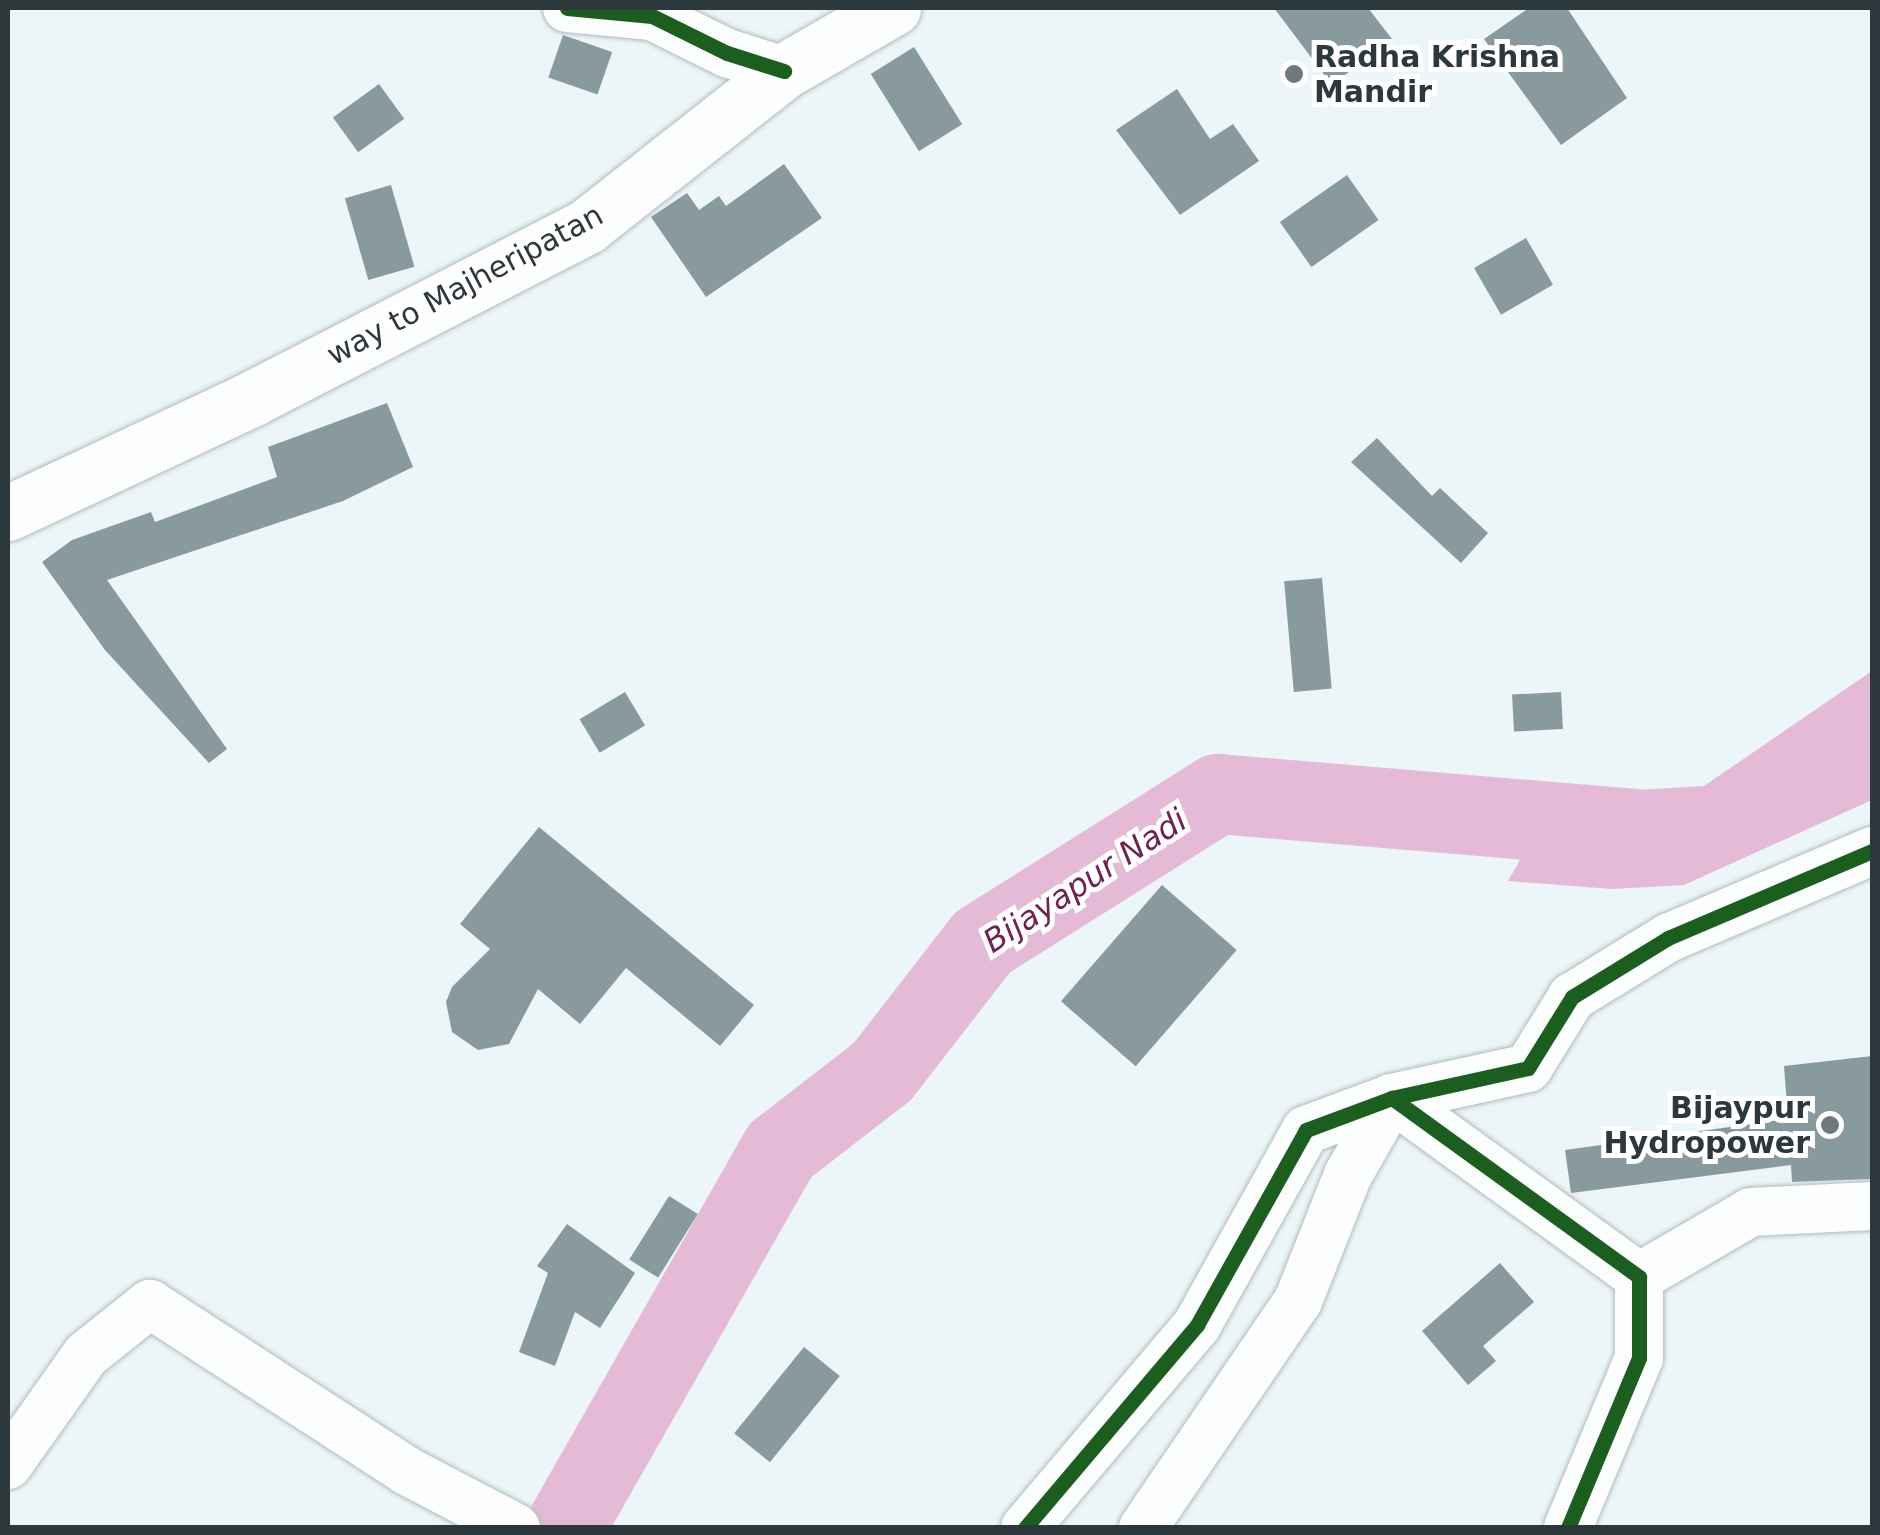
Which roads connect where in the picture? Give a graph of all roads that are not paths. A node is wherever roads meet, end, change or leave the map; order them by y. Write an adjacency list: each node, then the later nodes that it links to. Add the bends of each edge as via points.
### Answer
1 (568, 8): 3 (street, via 652,16 727,54)
2 (893, 8): 3 (main road, way to Majheripatan)
3 (784, 72): 4 (main road, way to Majheripatan, via 587,226 253,398)
4 (8, 512)
5 (1872, 852): 6 (street, via 1668,938 1572,998 1528,1068)
6 (1392, 1098): 8 (street); 11 (street, via 1306,1130 1197,1324); 12 (street, via 1348,1175 1298,1301)
7 (1872, 1206): 8 (street, via 1750,1212)
8 (1639, 1277): 13 (street, via 1639,1358)
9 (8, 1465): 10 (street, via 86,1355 150,1304 407,1472)
10 (516, 1528)
11 (1025, 1528)
12 (1143, 1528)
13 (1568, 1528)

